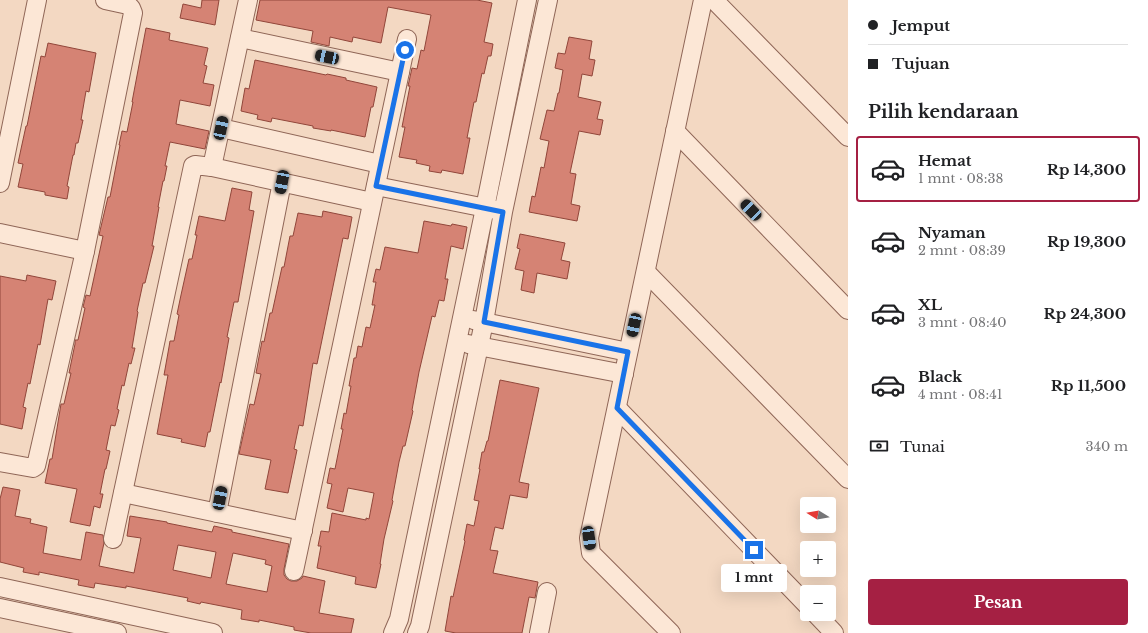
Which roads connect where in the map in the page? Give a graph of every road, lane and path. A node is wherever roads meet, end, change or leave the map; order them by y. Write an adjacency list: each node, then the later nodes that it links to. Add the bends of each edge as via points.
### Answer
1 (37, 0): 17 (street)
2 (105, 0): 22 (street, via 128,5 133,13)
3 (248, 0): 8 (street)
4 (527, 0): 19 (street)
5 (548, 0): 20 (street)
6 (703, 0): 12 (street)
7 (714, 0): 13 (street)
8 (240, 38): 10 (street); 11 (street)
9 (407, 39): 10 (street)
10 (400, 72): 14 (street)
11 (221, 128): 14 (street); 15 (street)
12 (675, 131): 23 (street); 24 (street)
13 (848, 137)
14 (380, 164): 18 (street)
15 (212, 167): 16 (street); 34 (street, via 195,165 192,168)
16 (282, 182): 18 (street); 35 (street)
17 (0, 183)
18 (374, 194): 19 (street); 36 (street)
19 (486, 208): 20 (street); 25 (street)
20 (503, 212): 26 (street)
21 (0, 233): 22 (street)
22 (85, 251): 32 (street, via 36,466 33,468)
23 (646, 272): 29 (street); 33 (street)
24 (848, 310)
25 (462, 319): 26 (street); 27 (street)
26 (484, 322): 28 (street); 29 (street)
27 (458, 342): 28 (street); 49 (street, via 399,619)
28 (479, 346): 30 (street); 50 (street)
29 (628, 352): 30 (street)
30 (624, 374): 31 (street)
31 (617, 408): 41 (street); 52 (street, via 589,538 591,553)
32 (0, 462)
33 (848, 479)
34 (123, 493): 35 (street); 37 (street)
35 (217, 513): 36 (street)
36 (303, 530): 38 (street)
37 (113, 539)
38 (294, 571)
39 (0, 587): 43 (street)
40 (547, 592): 51 (street)
41 (800, 598)
42 (0, 608): 46 (street)
43 (126, 615): 47 (street); 48 (street)
44 (823, 621): 53 (street)
45 (848, 629): 54 (street)
46 (117, 633)
47 (123, 633)
48 (213, 633)
49 (393, 633)
50 (417, 633)
51 (540, 633)
52 (671, 633)
53 (834, 633)
54 (843, 633)

